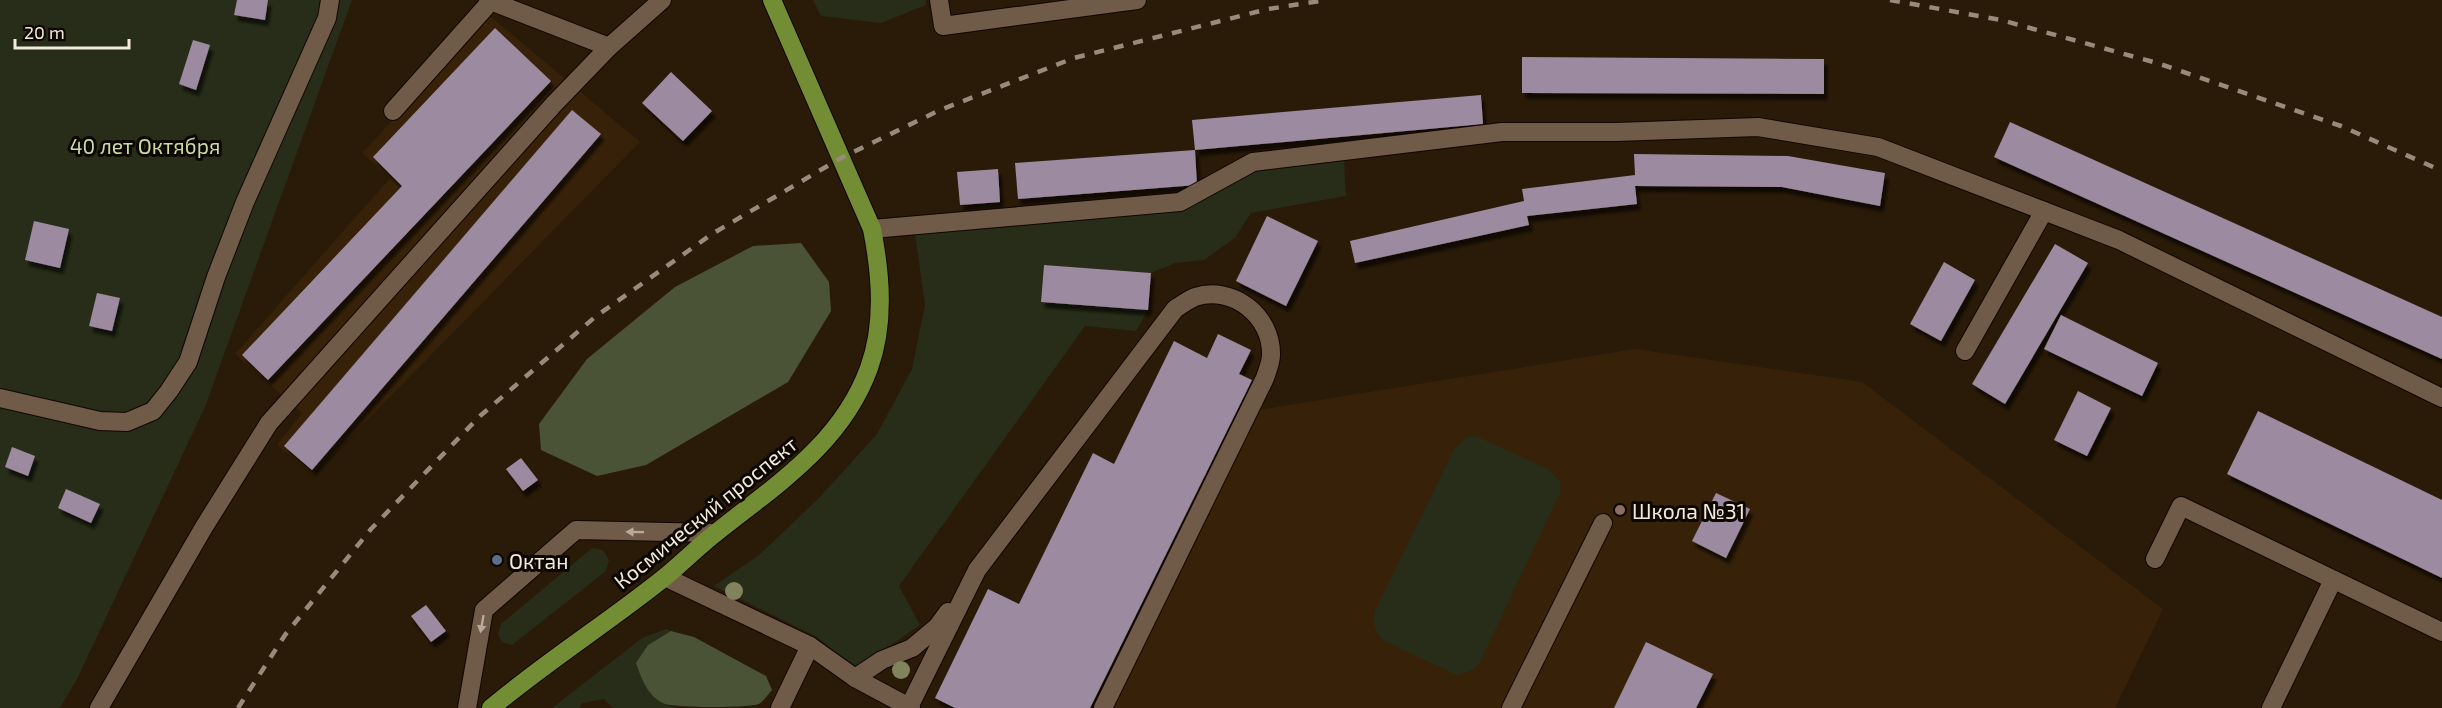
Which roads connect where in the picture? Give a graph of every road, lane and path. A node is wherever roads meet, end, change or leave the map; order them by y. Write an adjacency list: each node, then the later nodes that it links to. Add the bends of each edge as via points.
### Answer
1 (330, 0): 12 (street, via 327,18 245,202 188,362 153,411 127,422 100,421)
2 (662, 0): 7 (street)
3 (772, 0): 10 (main road, Космический проспект)
4 (939, 0): 5 (street, via 943,26)
5 (1137, 0)
6 (490, 1): 7 (street); 8 (street)
7 (609, 47): 24 (street, via 453,215 269,423)
8 (393, 111)
9 (2044, 211): 10 (street, via 1878,147 1758,127 1490,134 1252,162 1180,202); 11 (street); 13 (street, via 2119,240)
10 (872, 229): 15 (main road, Космический проспект, via 879,266 879,321 868,371 844,417 804,464)
11 (1965, 351)
12 (0, 398)
13 (2442, 398)
14 (1603, 523): 29 (street)
15 (714, 534): 17 (main road, Космический проспект); 25 (street, one-way to 25, via 576,530 484,610)
16 (2155, 559): 18 (street, via 2181,506)
17 (665, 577): 21 (street); 26 (main road, Космический проспект)
18 (2333, 580): 20 (street); 30 (street)
19 (970, 584): 22 (street, via 937,627 912,648 882,660); 23 (street); 28 (street, via 976,570 1175,309 1194,297 1217,294 1239,300 1257,314 1268,334 1271,356 1265,378)
20 (2442, 632)
21 (810, 646): 22 (street); 27 (street)
22 (855, 678): 23 (street)
23 (910, 707)
24 (99, 708)
25 (467, 708)
26 (491, 708)
27 (780, 708)
28 (1103, 708)
29 (1511, 708)
30 (2271, 708)

